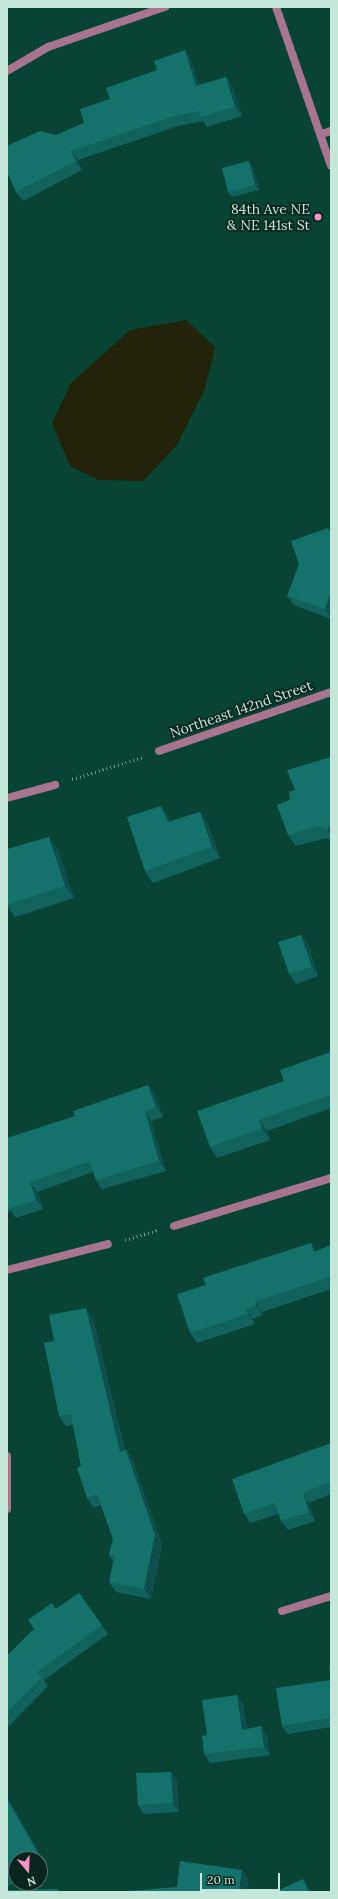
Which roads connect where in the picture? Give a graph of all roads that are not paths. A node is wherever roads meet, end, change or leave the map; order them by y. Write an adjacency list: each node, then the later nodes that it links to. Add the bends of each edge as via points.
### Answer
1 (165, 7): 3 (street, via 48,47)
2 (276, 7): 5 (street)
3 (7, 72)
4 (331, 131): 5 (street)
5 (321, 134): 6 (street)
6 (331, 166)
7 (331, 692): 8 (street, Northeast 142nd Street)
8 (159, 752)
9 (55, 785): 10 (street)
10 (7, 798)
11 (331, 1178): 12 (street)
12 (174, 1226)
13 (108, 1244): 14 (street)
14 (7, 1270)
15 (7, 1456): 16 (street)
16 (7, 1508)
17 (331, 1596): 18 (street)
18 (282, 1612)

